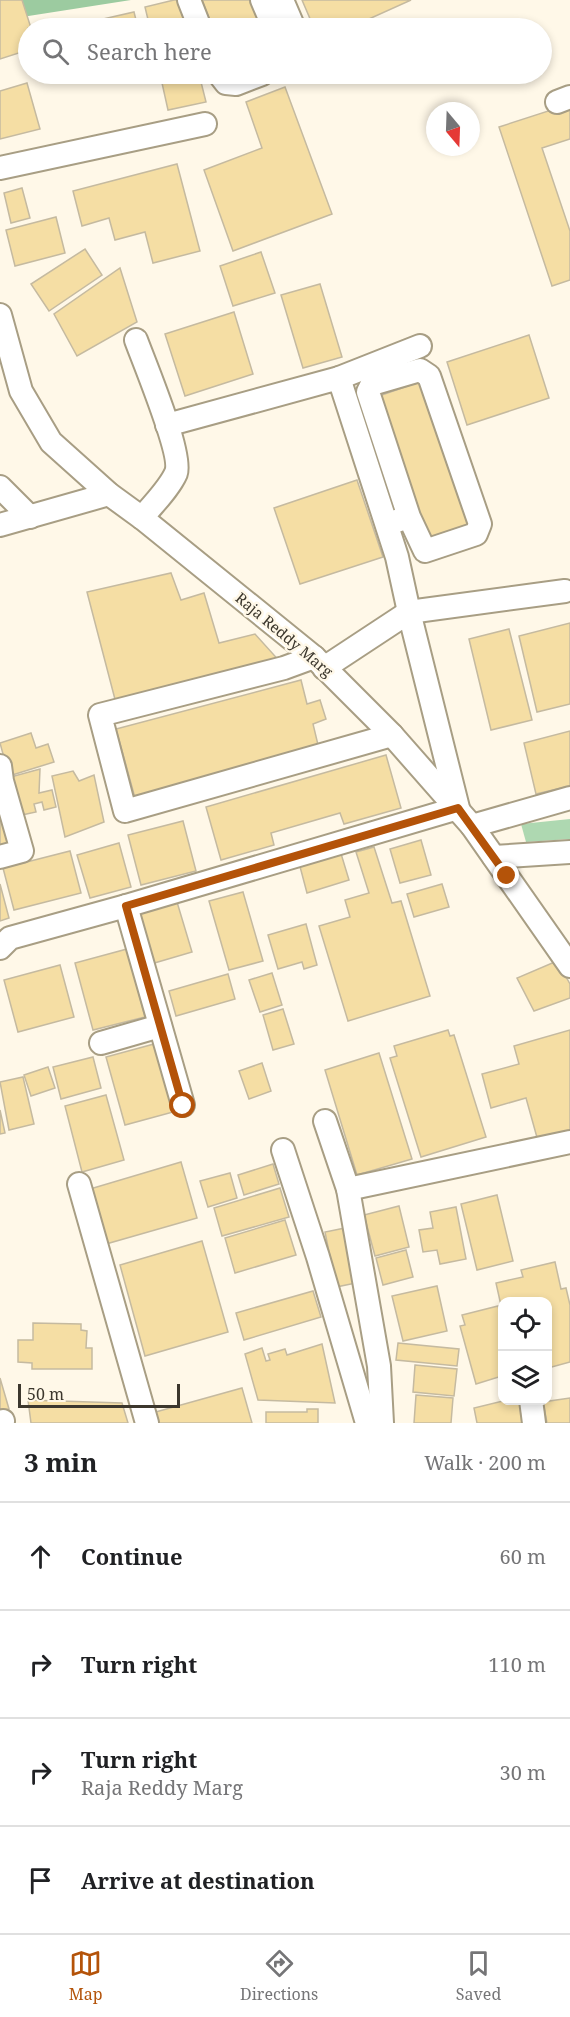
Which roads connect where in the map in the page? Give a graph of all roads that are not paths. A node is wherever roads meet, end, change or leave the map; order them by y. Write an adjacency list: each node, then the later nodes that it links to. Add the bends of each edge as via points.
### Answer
1 (189, 0): 4 (street)
2 (262, 0): 5 (street)
3 (282, 0): 6 (street)
4 (196, 18)
5 (270, 18)
6 (290, 18)
7 (205, 124): 8 (street)
8 (0, 168)
9 (0, 315): 15 (street, Raja Reddy Marg, via 21,391 51,442)
10 (136, 340): 13 (street)
11 (420, 346): 12 (street)
12 (339, 378): 13 (street); 19 (street)
13 (167, 425): 18 (street, via 178,464 176,472)
14 (0, 487): 16 (street)
15 (109, 494): 16 (street); 18 (street, Raja Reddy Marg)
16 (30, 517): 20 (street)
17 (409, 517): 19 (street); 21 (street); 21 (street, via 368,392 372,384 420,370 429,376 480,524 476,534)
18 (142, 518): 25 (street, Raja Reddy Marg)
19 (387, 524): 22 (street)
20 (0, 525)
21 (424, 551): 22 (street)
22 (398, 557): 24 (street)
23 (565, 591): 24 (street)
24 (409, 612): 25 (street); 29 (street)
25 (319, 662): 26 (street, Raja Reddy Marg); 26 (street, via 100,715 125,811)
26 (392, 735): 29 (street, Raja Reddy Marg)
27 (0, 766): 32 (street, via 22,851)
28 (570, 798): 30 (street)
29 (458, 808): 30 (street, Raja Reddy Marg); 34 (street)
30 (472, 826): 33 (street, Raja Reddy Marg)
31 (570, 852): 33 (street)
32 (0, 857)
33 (494, 857): 36 (street, Raja Reddy Marg)
34 (126, 906): 35 (street, via 10,938); 37 (street)
35 (0, 948)
36 (570, 966)
37 (160, 1026): 38 (street); 39 (street)
38 (101, 1043)
39 (183, 1106)
40 (325, 1121): 44 (street)
41 (570, 1142): 44 (street)
42 (283, 1150): 47 (street)
43 (79, 1184): 46 (street)
44 (348, 1189): 48 (street, via 379,1366)
45 (532, 1405): 49 (street)
46 (147, 1423)
47 (368, 1423)
48 (382, 1423)
49 (534, 1423)

